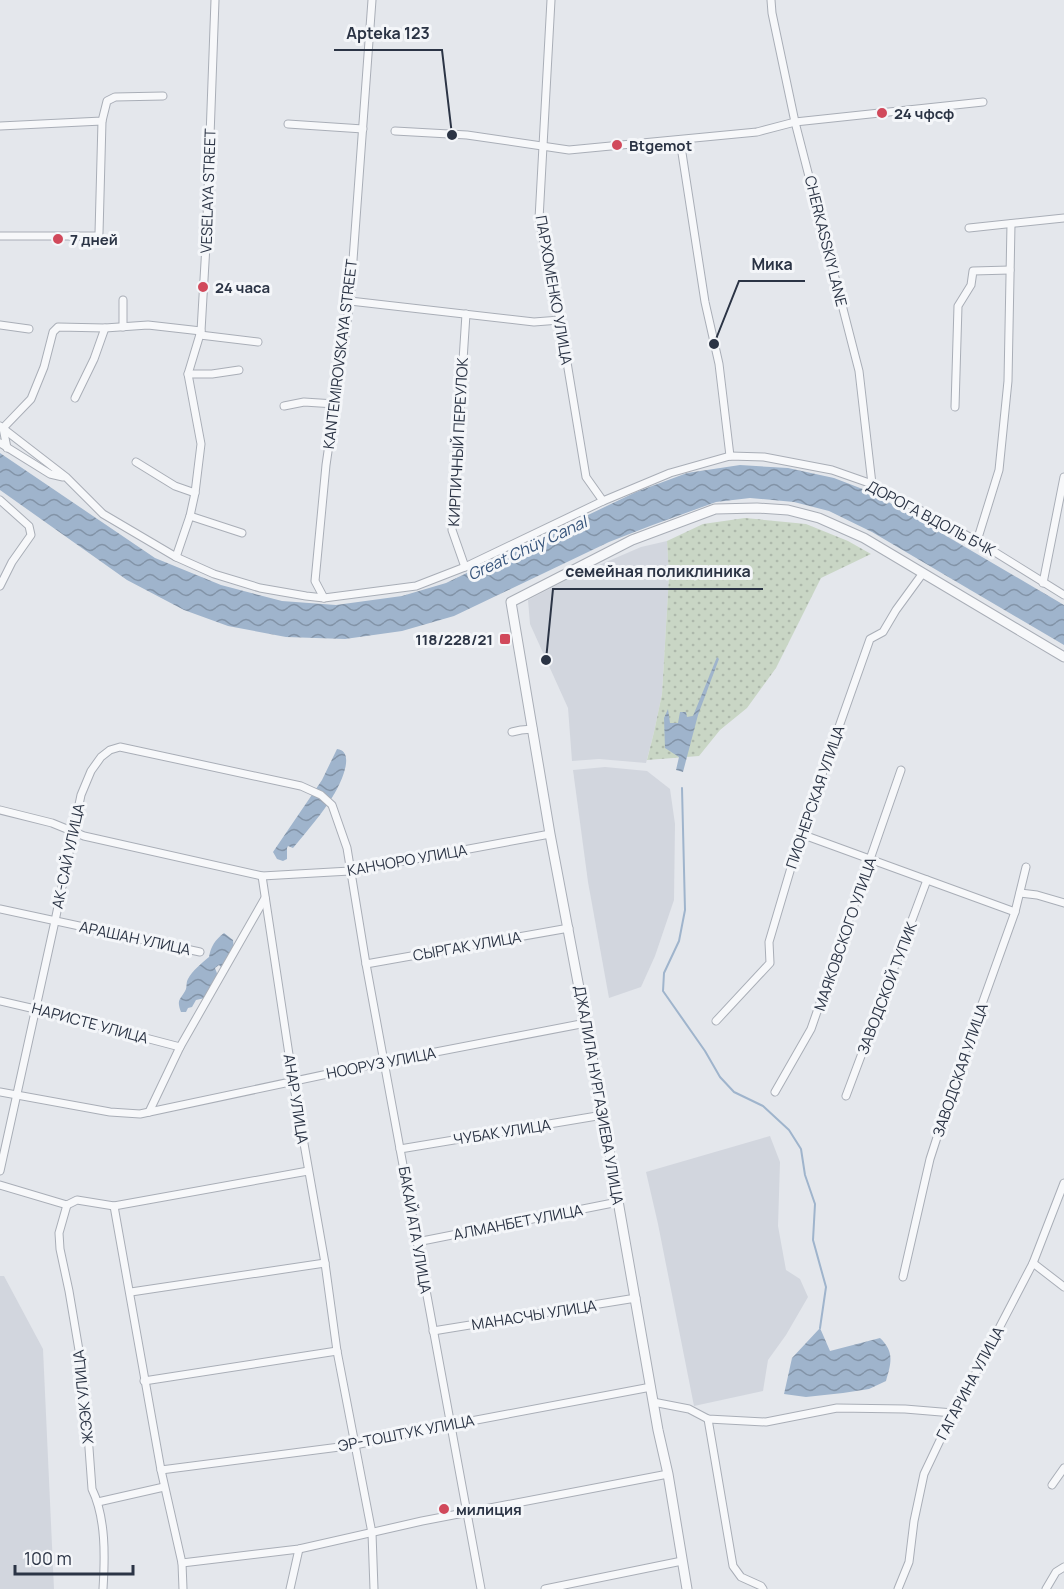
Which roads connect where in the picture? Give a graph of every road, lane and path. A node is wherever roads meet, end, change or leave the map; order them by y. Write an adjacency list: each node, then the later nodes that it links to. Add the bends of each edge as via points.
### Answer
1 (215, 0): 28 (street, VESELAYA STREET)
2 (372, 0): 11 (street, KANTEMIROVSKAYA STREET)
3 (551, 0): 14 (street, ПАРХОМЕНКО УЛИЦА)
4 (771, 0): 8 (street, CHERKASSKIY LANE)
5 (163, 96): 7 (street, via 115,97 107,101)
6 (983, 102): 8 (street)
7 (102, 121): 10 (street); 18 (street, via 98,236)
8 (795, 122): 13 (street, via 757,132); 43 (street, CHERKASSKIY LANE, via 859,371)
9 (288, 124): 11 (street)
10 (0, 126)
11 (363, 129): 21 (street, KANTEMIROVSKAYA STREET)
12 (395, 131): 14 (street, via 467,135)
13 (680, 140): 14 (street, via 569,150); 39 (street, via 705,302 719,364)
14 (543, 147): 23 (street, ПАРХОМЕНКО УЛИЦА, via 539,219)
15 (1064, 218): 16 (street)
16 (1011, 224): 17 (street); 19 (street)
17 (969, 228)
18 (0, 236)
19 (1010, 270): 35 (street, via 973,271 971,285 957,306); 49 (street, via 1008,381 999,470)
20 (123, 300): 25 (street)
21 (350, 301): 22 (street); 33 (street, KANTEMIROVSKAYA STREET)
22 (466, 314): 23 (street, via 534,322); 51 (street, КИРПИЧНЫЙ ПЕРЕУЛОК, via 452,530)
23 (560, 320): 46 (street, ПАРХОМЕНКО УЛИЦА, via 586,477)
24 (0, 325): 27 (street)
25 (123, 327): 26 (street); 28 (street, via 148,325)
26 (105, 328): 32 (street); 36 (street, via 58,327 53,332 32,399)
27 (29, 329)
28 (200, 333): 29 (street); 31 (street, VESELAYA STREET)
29 (258, 342)
30 (239, 370): 31 (street)
31 (188, 374): 44 (street, VESELAYA STREET, via 201,444)
32 (75, 398)
33 (335, 404): 34 (street, via 304,402); 56 (street, KANTEMIROVSKAYA STREET, via 315,581)
34 (284, 406)
35 (955, 407)
36 (2, 427): 38 (street); 41 (street, ДОРОГА ВДОЛЬ БЧК)
37 (0, 443): 38 (street)
38 (7, 448): 41 (street, via 50,474)
39 (730, 456): 43 (street, ДОРОГА ВДОЛЬ БЧК, via 764,457 832,470); 46 (street, ДОРОГА ВДОЛЬ БЧК, via 670,473)
40 (136, 462): 44 (street)
41 (66, 477): 50 (street, ДОРОГА ВДОЛЬ БЧК, via 104,514)
42 (1064, 477): 53 (street)
43 (872, 484): 49 (street, ДОРОГА ВДОЛЬ БЧК)
44 (195, 494): 47 (street, VESELAYA STREET)
45 (0, 500): 54 (street, via 29,525 31,535)
46 (603, 501): 51 (street, ДОРОГА ВДОЛЬ БЧК)
47 (190, 516): 48 (street); 50 (street, VESELAYA STREET)
48 (242, 533)
49 (977, 541): 53 (street, ДОРОГА ВДОЛЬ БЧК)
50 (176, 557): 56 (street, ДОРОГА ВДОЛЬ БЧК, via 260,588)
51 (465, 567): 56 (street, ДОРОГА ВДОЛЬ БЧК, via 416,586)
52 (923, 573): 57 (street); 58 (street, ДЖАЛИЛА НУРГАЗИЕВА УЛИЦА, via 864,538 819,518 788,510 715,510 632,540 511,602); 64 (street, ПИОНЕРСКАЯ УЛИЦА, via 883,632 870,639)
53 (1043, 583): 55 (street, ДОРОГА ВДОЛЬ БЧК)
54 (0, 586)
55 (1064, 596)
56 (324, 598)
57 (1064, 657)
58 (533, 729): 59 (street); 63 (street, ДЖАЛИЛА НУРГАЗИЕВА УЛИЦА)
59 (512, 732)
60 (901, 770): 65 (street, МАЯКОВСКОГО УЛИЦА)
61 (0, 810): 62 (street)
62 (73, 831): 67 (street, АК-САЙ УЛИЦА, via 91,771 110,750 120,747 301,786 321,795 332,805); 68 (street); 75 (street, АК-САЙ УЛИЦА)
63 (550, 834): 67 (street, КАНЧОРО УЛИЦА); 76 (street, ДЖАЛИЛА НУРГАЗИЕВА УЛИЦА)
64 (801, 834): 65 (street); 81 (street, ПИОНЕРСКАЯ УЛИЦА, via 769,942 770,963)
65 (870, 860): 69 (street); 87 (street, МАЯКОВСКОГО УЛИЦА, via 811,1029)
66 (1026, 867): 70 (street, ЗАВОДСКАЯ УЛИЦА)
67 (350, 871): 68 (street, КАНЧОРО УЛИЦА); 78 (street, БАКАЙ АТА УЛИЦА)
68 (262, 876): 71 (street, АНАР УЛИЦА)
69 (927, 880): 74 (street); 89 (street, ЗАВОДСКОЙ ТУПИК)
70 (1020, 893): 72 (street); 74 (street, ЗАВОДСКАЯ УЛИЦА)
71 (265, 898): 83 (street); 85 (street, АНАР УЛИЦА)
72 (1064, 903)
73 (0, 909): 75 (street, АРАШАН УЛИЦА)
74 (1015, 912): 103 (street, ЗАВОДСКАЯ УЛИЦА, via 930,1160)
75 (55, 921): 77 (street, АРАШАН УЛИЦА); 80 (street, АК-САЙ УЛИЦА)
76 (569, 928): 78 (street, СЫРГАК УЛИЦА); 82 (street, ДЖАЛИЛА НУРГАЗИЕВА УЛИЦА)
77 (200, 952)
78 (366, 964): 84 (street, БАКАЙ АТА УЛИЦА)
79 (0, 1001): 80 (street, НАРИСТЕ УЛИЦА)
80 (35, 1009): 83 (street, НАРИСТЕ УЛИЦА); 88 (street, АК-САЙ УЛИЦА)
81 (716, 1021)
82 (586, 1023): 84 (street, НООРУЗ УЛИЦА); 91 (street, ДЖАЛИЛА НУРГАЗИЕВА УЛИЦА)
83 (180, 1047): 90 (street)
84 (384, 1062): 85 (street, НООРУЗ УЛИЦА); 92 (street, БАКАЙ АТА УЛИЦА)
85 (293, 1081): 90 (street, НООРУЗ УЛИЦА); 94 (street, АНАР УЛИЦА)
86 (0, 1092): 88 (street, НООРУЗ УЛИЦА)
87 (775, 1092)
88 (17, 1096): 90 (street, НООРУЗ УЛИЦА, via 110,1112); 93 (street, АК-САЙ УЛИЦА)
89 (846, 1096)
90 (149, 1112)
91 (603, 1115): 92 (street, ЧУБАК УЛИЦА); 97 (street, ДЖАЛИЛА НУРГАЗИЕВА УЛИЦА)
92 (400, 1149): 100 (street, БАКАЙ АТА УЛИЦА)
93 (0, 1171)
94 (308, 1171): 99 (street); 101 (street, АНАР УЛИЦА)
95 (1064, 1183): 102 (street, ГАГАРИНА УЛИЦА)
96 (0, 1185): 98 (street)
97 (618, 1202): 100 (street, АЛМАНБЕТ УЛИЦА); 106 (street, ДЖАЛИЛА НУРГАЗИЕВА УЛИЦА)
98 (67, 1205): 99 (street, via 77,1200); 121 (street, ЖЭЭК УЛИЦА, via 59,1233 60,1250 84,1380 92,1489)
99 (114, 1206): 105 (street)
100 (417, 1242): 107 (street, БАКАЙ АТА УЛИЦА)
101 (325, 1263): 105 (street); 108 (street, АНАР УЛИЦА)
102 (1033, 1263): 104 (street); 112 (street, ГАГАРИНА УЛИЦА)
103 (903, 1277)
104 (1064, 1287)
105 (131, 1293): 109 (street)
106 (636, 1298): 107 (street, МАНАСЧЫ УЛИЦА); 110 (street, ДЖАЛИЛА НУРГАЗИЕВА УЛИЦА)
107 (433, 1331): 114 (street, БАКАЙ АТА УЛИЦА)
108 (337, 1351): 109 (street); 115 (street, АНАР УЛИЦА)
109 (144, 1381): 117 (street)
110 (651, 1387): 111 (street, ДЖАЛИЛА НУРГАЗИЕВА УЛИЦА); 114 (street, ЭР-ТОШТУК УЛИЦА)
111 (653, 1402): 113 (street, via 689,1409); 118 (street, ДЖАЛИЛА НУРГАЗИЕВА УЛИЦА)
112 (953, 1413): 113 (street, via 837,1408 766,1422); 136 (street, ГАГАРИНА УЛИЦА, via 924,1474 909,1562)
113 (708, 1419): 135 (street, via 733,1566 741,1577)
114 (450, 1425): 115 (street, ЭР-ТОШТУК УЛИЦА); 122 (street, БАКАЙ АТА УЛИЦА)
115 (355, 1445): 117 (street, ЭР-ТОШТУК УЛИЦА); 123 (street, АНАР УЛИЦА)
116 (1064, 1468): 119 (street)
117 (160, 1470): 120 (street)
118 (668, 1474): 122 (street); 125 (street, ДЖАЛИЛА НУРГАЗИЕВА УЛИЦА)
119 (1053, 1485)
120 (164, 1487): 121 (street); 126 (street)
121 (98, 1502): 128 (street, ЖЭЭК УЛИЦА, via 105,1556)
122 (468, 1512): 123 (street); 132 (street, БАКАЙ АТА УЛИЦА)
123 (372, 1533): 124 (street); 131 (street, АНАР УЛИЦА)
124 (298, 1549): 126 (street); 130 (street)
125 (682, 1561): 133 (street); 134 (street, ДЖАЛИЛА НУРГАЗИЕВА УЛИЦА)
126 (182, 1563): 129 (street)
127 (1064, 1567): 137 (street, via 1056,1572)
128 (103, 1589)
129 (183, 1589)
130 (290, 1589)
131 (374, 1589)
132 (481, 1589)
133 (545, 1589)
134 (687, 1589)
135 (763, 1589)
136 (898, 1589)
137 (1046, 1589)

